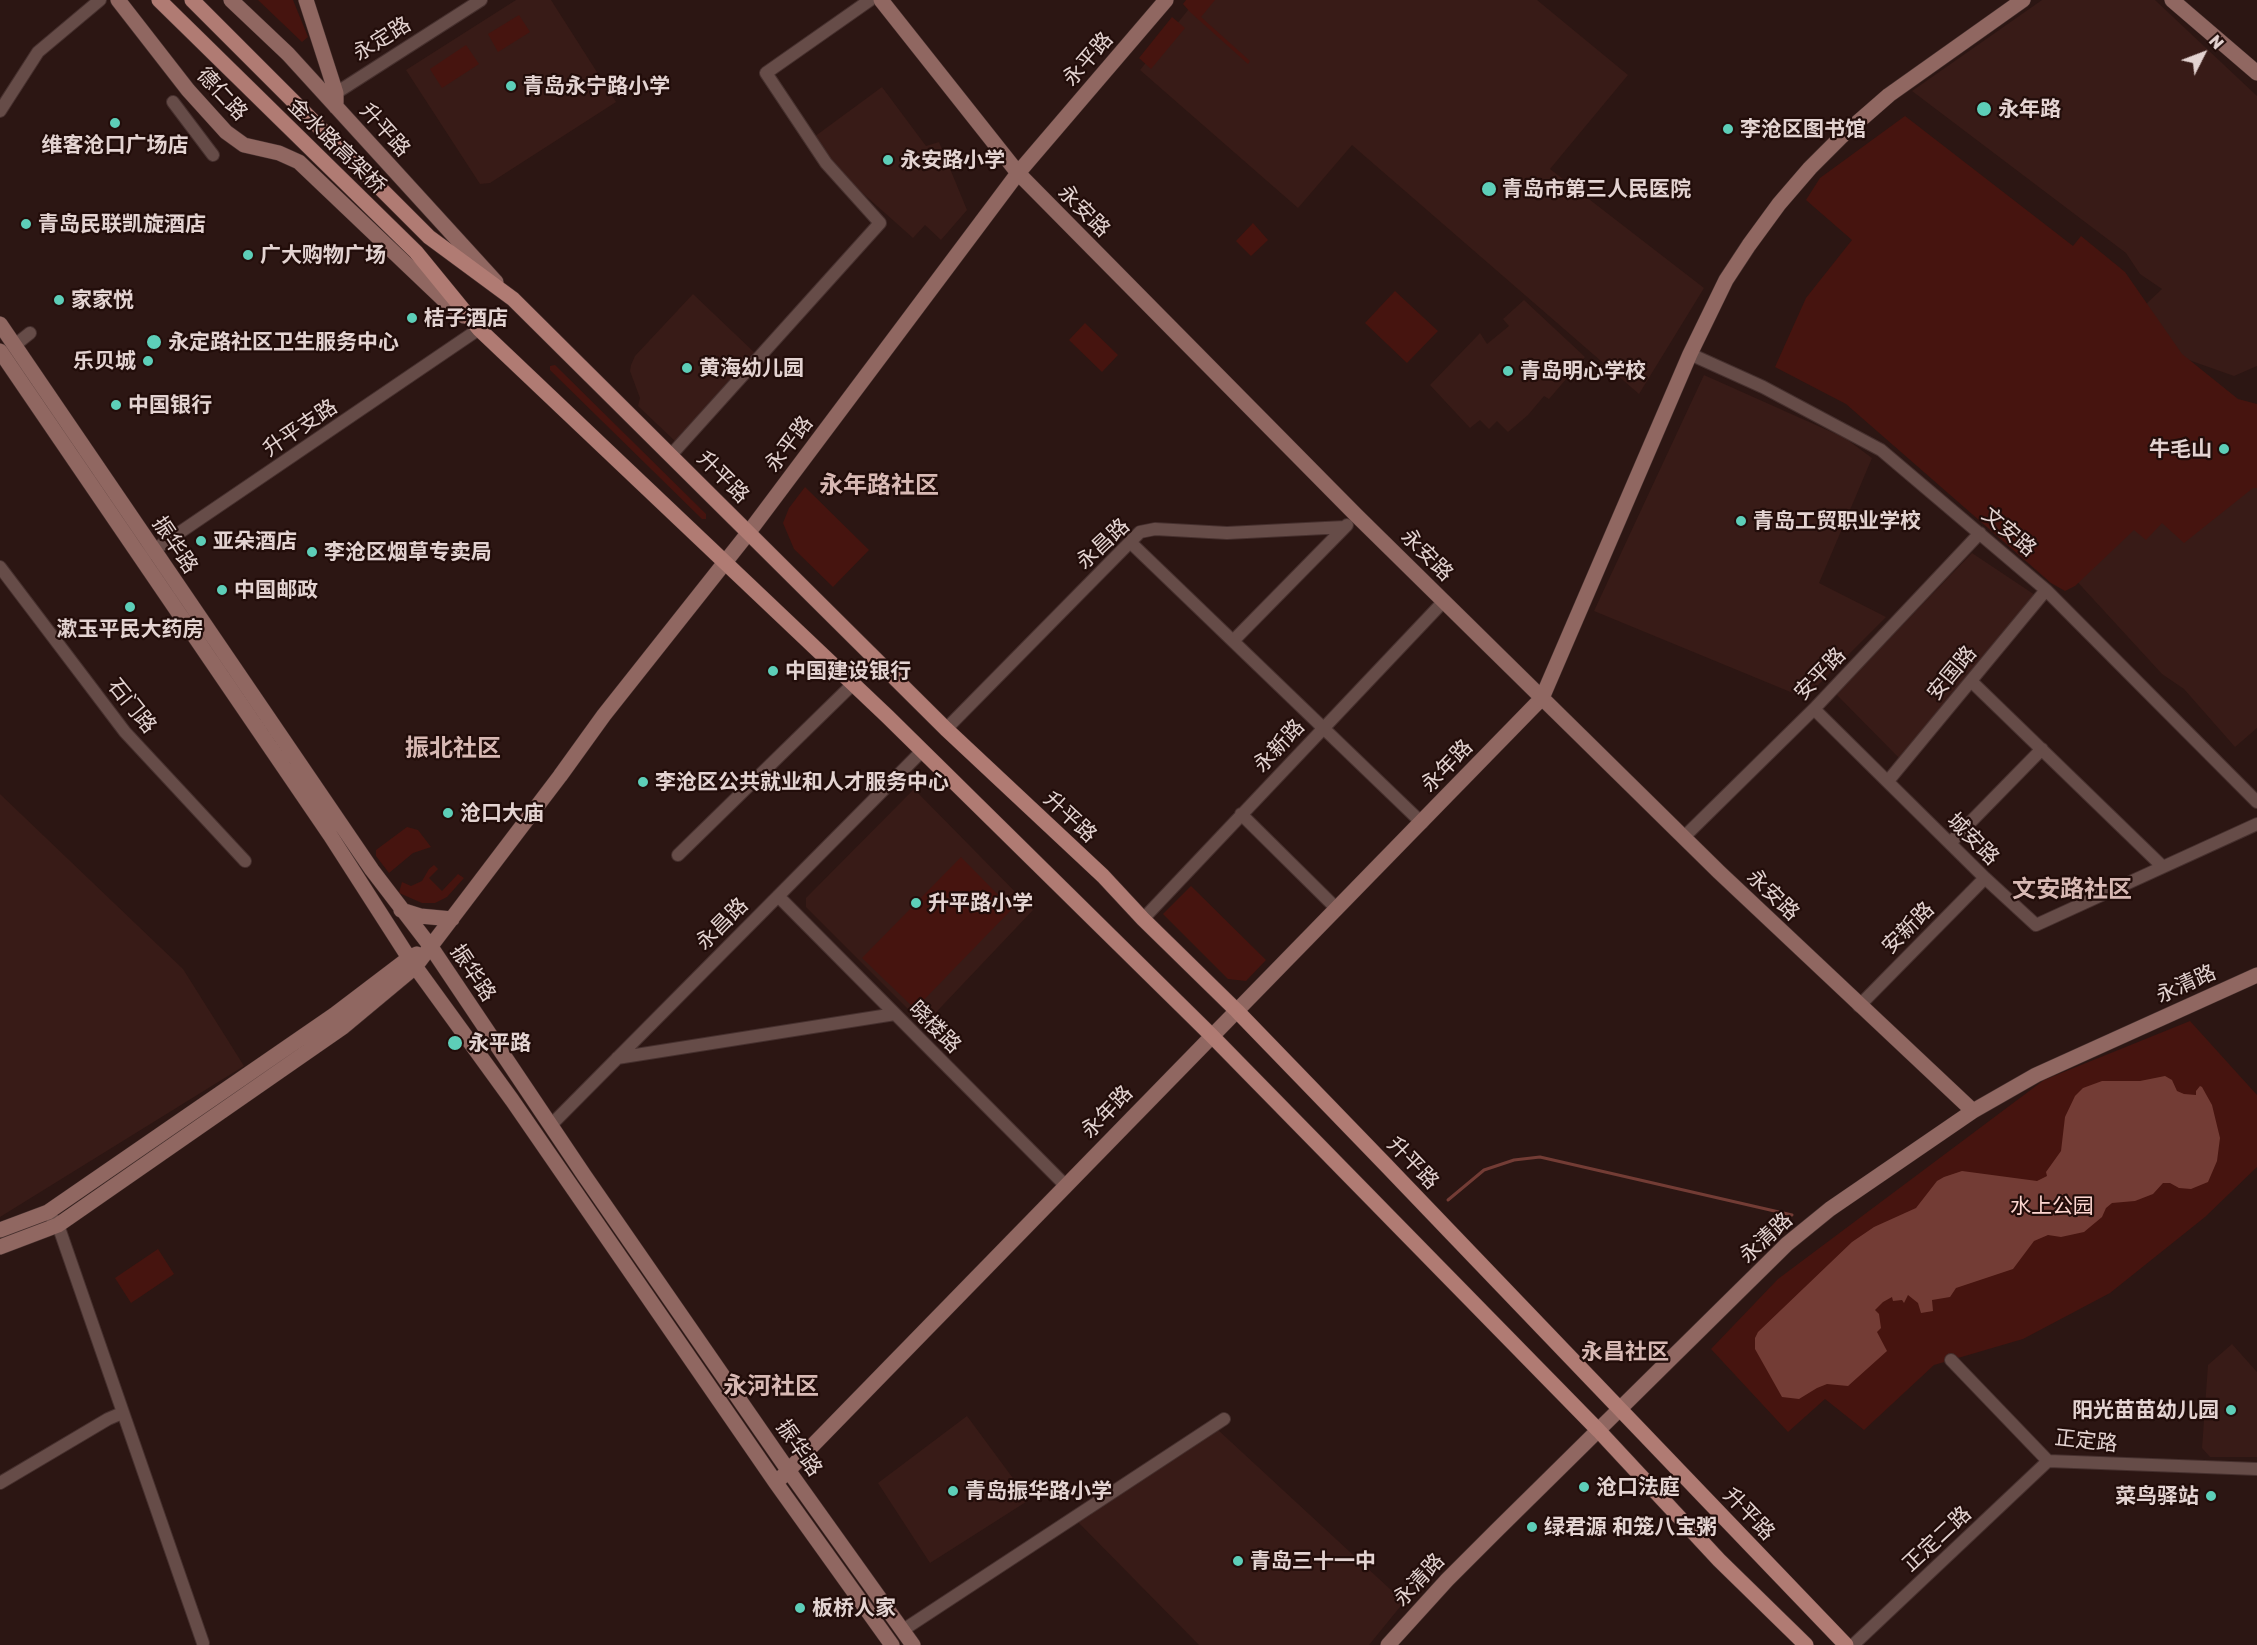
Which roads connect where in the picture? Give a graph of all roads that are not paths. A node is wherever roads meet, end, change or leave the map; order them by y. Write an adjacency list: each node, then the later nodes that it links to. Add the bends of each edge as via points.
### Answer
1 (100, 0): 16 (street, via 38,52)
2 (118, 0): 21 (main road, 德仁路, via 226,132 244,145 299,162 445,301)
3 (159, 0): 21 (main road, 金水路高架桥, via 416,252)
4 (192, 0): 19 (main road, 金水路高架桥, via 429,237)
5 (231, 0): 14 (main road)
6 (306, 0): 14 (main road, 升平路)
7 (481, 0): 14 (street, 永定路)
8 (870, 0): 25 (street, via 766,73 826,163 880,223)
9 (881, 0): 18 (main road, 永安路)
10 (1166, 0): 18 (main road, 永平路)
11 (2023, 0): 24 (main road, 永年路, via 1889,95 1810,168 1779,204 1726,280)
12 (2172, 0): 13 (main road)
13 (2257, 74)
14 (336, 100): 19 (main road, 升平路)
15 (173, 102): 17 (street)
16 (0, 111)
17 (213, 155)
18 (1018, 173): 26 (main road, 永安路); 28 (main road, 永平路)
19 (513, 299): 25 (main road, 升平路)
20 (0, 324): 23 (main road, 振华路)
21 (479, 328): 31 (street, 升平支路); 32 (main road)
22 (30, 333): 23 (street)
23 (7, 348): 31 (main road, 振华路)
24 (1690, 354): 29 (street, 文安路, via 1763,387 1881,450); 39 (main road, 永年路)
25 (671, 455): 28 (main road, 升平路)
26 (1356, 515): 27 (street); 35 (main road, 永安路)
27 (1345, 527): 30 (street, 永昌路, via 1227,533 1155,529 1140,532); 36 (street)
28 (749, 532): 32 (main road, 永平路); 42 (main road, 升平路)
29 (1980, 533): 34 (street, 文安路); 40 (street, 安平路)
30 (1130, 542): 36 (street); 42 (street, 永昌路)
31 (147, 554): 58 (main road, 振华路); 62 (main road, 振华路)
32 (724, 562): 38 (main road); 59 (main road, 永平路, via 604,715)
33 (0, 567): 53 (street, 石门路, via 125,732)
34 (2046, 590): 37 (street, 安国路); 46 (street, 文安路)
35 (1444, 601): 39 (main road, 永安路); 41 (street, 永新路)
36 (1233, 641): 41 (street)
37 (1971, 681): 43 (street); 45 (street, 安国路)
38 (853, 684): 44 (main road); 52 (street)
39 (1542, 698): 48 (main road, 永年路); 50 (main road, 永安路)
40 (1814, 709): 45 (street, 城安路); 50 (street, 安平路)
41 (1323, 728): 47 (street, 永新路); 48 (street)
42 (946, 729): 60 (main road, 升平路, via 1103,876)
43 (2042, 749): 51 (street); 54 (street)
44 (922, 751): 56 (street, 永昌路); 67 (main road)
45 (1888, 781): 51 (street, 城安路)
46 (2257, 802)
47 (1241, 814): 57 (street); 60 (street, 永新路)
48 (1422, 823): 57 (main road, 永年路)
49 (2257, 824): 54 (street, 城安路)
50 (1684, 837): 64 (main road, 永安路)
51 (1950, 843): 55 (street, 城安路)
52 (678, 855)
53 (244, 861)
54 (2163, 867): 55 (street, 城安路, via 2036,925)
55 (1985, 878): 64 (street, 安新路)
56 (778, 896): 66 (street, 晓楼路); 68 (street, 永昌路)
57 (1337, 909): 65 (main road, 永年路)
58 (401, 910): 59 (main road); 61 (main road, 振华路)
59 (453, 919): 61 (main road, 永平路)
60 (1143, 919): 65 (main road, 升平路)
61 (431, 947): 62 (main road, 永平路); 70 (main road, 振华路)
62 (412, 962): 72 (main road, 永平路); 73 (main road, 永平路, via 344,1027); 85 (main road, 振华路)
63 (2257, 975): 69 (main road, 永清路, via 2036,1075)
64 (1859, 1006): 69 (main road, 永安路)
65 (1237, 1011): 67 (main road, 永年路); 77 (main road, 升平路)
66 (895, 1014): 68 (street); 71 (street, 晓楼路)
67 (1210, 1035): 71 (main road, 永年路); 80 (main road)
68 (617, 1058): 70 (street, 永昌路)
69 (1973, 1111): 77 (main road, 永清路, via 1830,1209 1787,1244)
70 (551, 1125): 83 (main road, 振华路)
71 (1065, 1185): 83 (main road, 永年路)
72 (48, 1212): 73 (street); 74 (main road, 永平路)
73 (57, 1225): 75 (main road, 永平路); 78 (street)
74 (0, 1230)
75 (0, 1247)
76 (1951, 1360): 81 (street, 正定路)
77 (1621, 1409): 80 (main road, 永清路); 92 (main road, 升平路)
78 (123, 1413): 84 (street); 87 (street)
79 (1224, 1419): 86 (street)
80 (1599, 1431): 90 (main road, 永清路, via 1447,1580); 91 (main road, via 1719,1560)
81 (2048, 1461): 82 (street, 正定路); 93 (street, 正定二路)
82 (2257, 1469)
83 (788, 1470): 85 (main road, 永年路); 86 (main road, 振华路)
84 (0, 1483)
85 (776, 1483): 88 (main road, 振华路)
86 (903, 1630): 89 (main road, 振华路)
87 (202, 1643)
88 (887, 1643)
89 (914, 1645)
90 (1388, 1645)
91 (1806, 1645)
92 (1846, 1645)
93 (1853, 1645)

